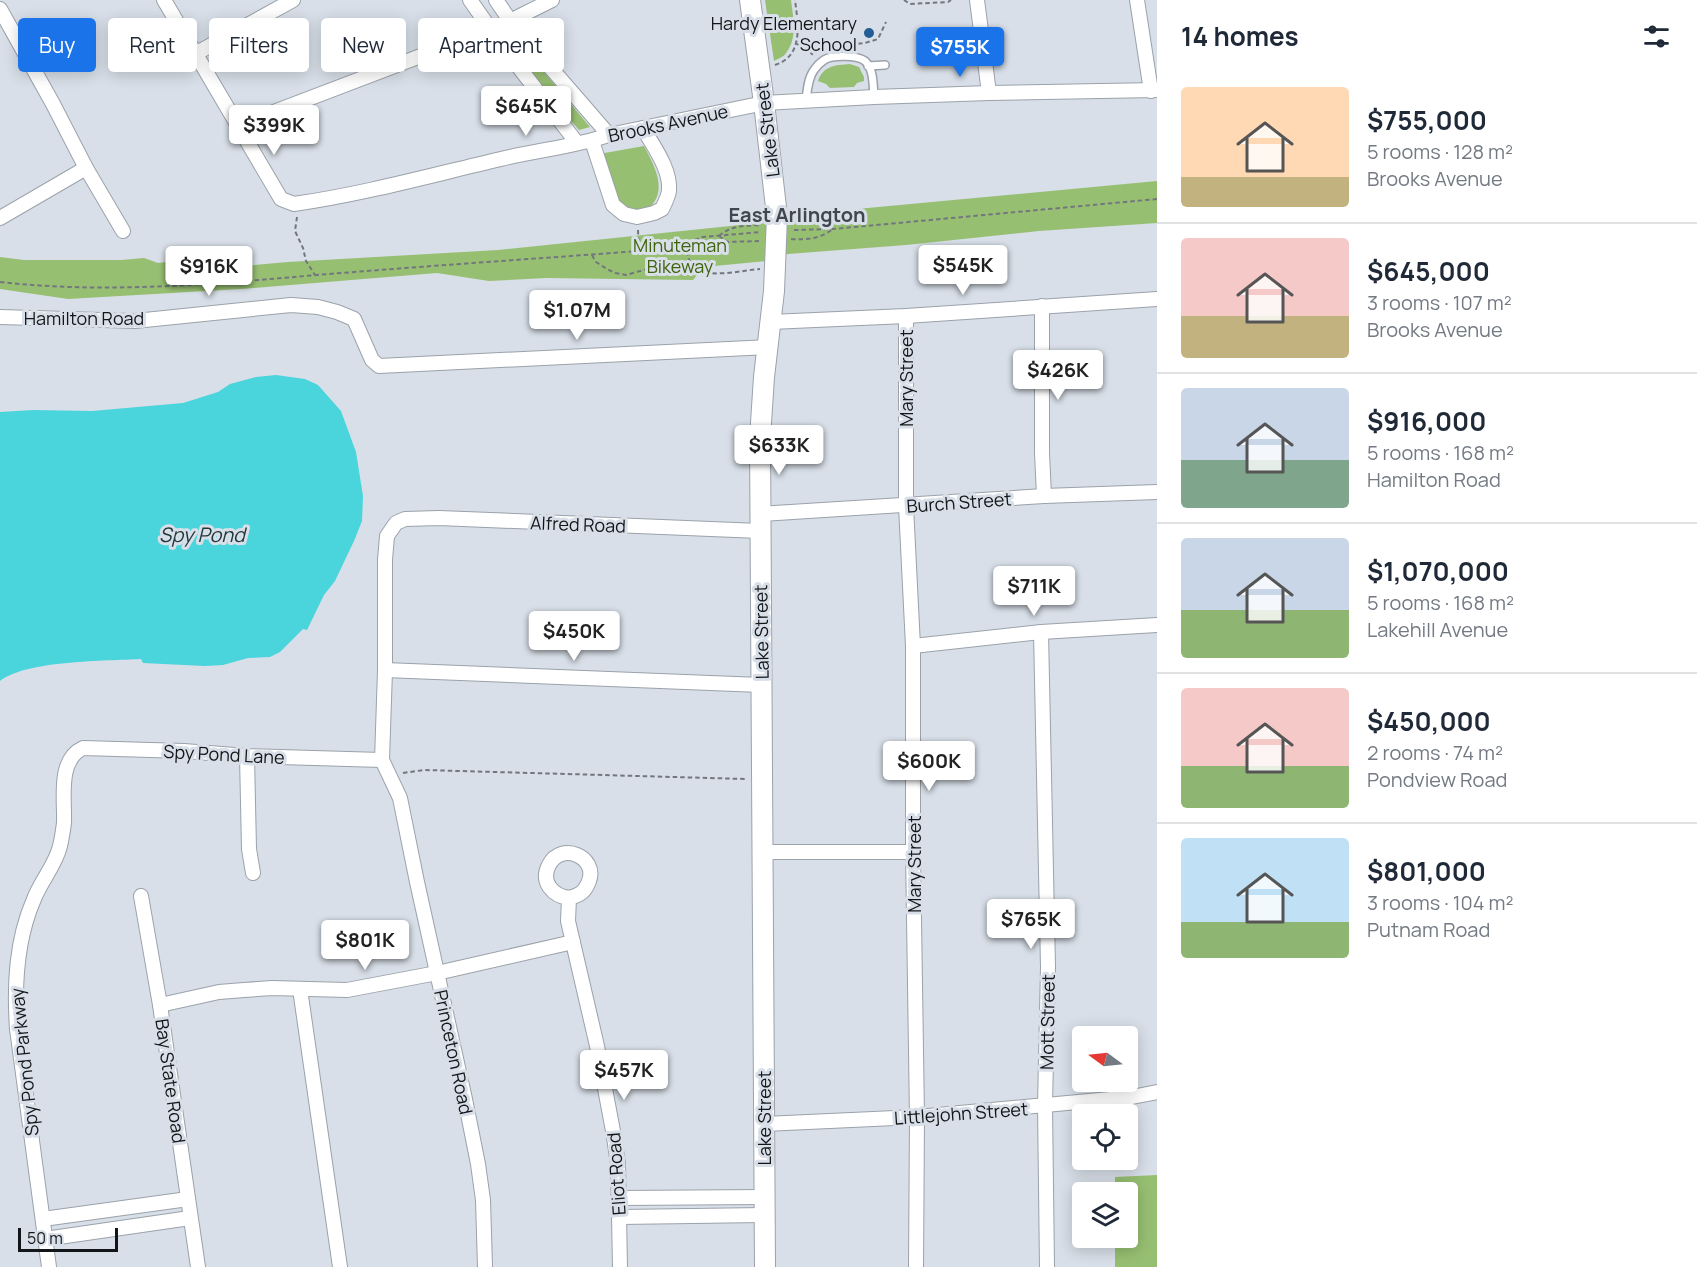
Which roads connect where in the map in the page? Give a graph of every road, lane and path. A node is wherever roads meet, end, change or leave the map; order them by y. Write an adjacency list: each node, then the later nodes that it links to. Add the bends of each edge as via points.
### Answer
1 (164, 0): 13 (street)
2 (293, 0): 18 (street)
3 (470, 0): 14 (street)
4 (496, 0): 15 (street)
5 (552, 0): 16 (street)
6 (750, 0): 31 (main road, Lake Street)
7 (795, 0): 17 (path)
8 (904, 0): 9 (path, via 910,4)
9 (951, 0)
10 (977, 0): 28 (street)
11 (1137, 0): 27 (street)
12 (1, 12): 37 (street)
13 (174, 18)
14 (482, 18)
15 (508, 18)
16 (518, 18)
17 (796, 43): 19 (path); 23 (path, via 790,56)
18 (197, 53)
19 (814, 56)
20 (197, 57): 32 (street)
21 (418, 57): 32 (street)
22 (885, 65): 24 (lane)
23 (769, 66)
24 (868, 66): 29 (lane); 30 (lane, via 864,60 848,56 825,59 813,70)
25 (523, 72): 36 (street)
26 (554, 72): 34 (street)
27 (1154, 91): 28 (street, Brooks Avenue)
28 (989, 93): 29 (street, Brooks Avenue)
29 (874, 96): 30 (street, Brooks Avenue)
30 (806, 101): 31 (street, Brooks Avenue)
31 (764, 103): 33 (street, Brooks Avenue); 62 (main road, Lake Street, via 777,216)
32 (237, 126): 39 (street, via 281,199)
33 (643, 128): 34 (street, Brooks Avenue); 40 (street, via 663,166 669,192 662,209)
34 (609, 135): 35 (street, Brooks Avenue)
35 (592, 141): 36 (street, Brooks Avenue); 40 (street, via 613,205 624,214)
36 (577, 143): 39 (street, Brooks Avenue, via 328,198)
37 (86, 168): 41 (street); 46 (street)
38 (1157, 199): 44 (path)
39 (296, 210): 56 (path, via 295,231)
40 (638, 217): 52 (path)
41 (0, 218)
42 (788, 222): 44 (path, via 819,223)
43 (762, 225): 48 (path, via 725,230)
44 (833, 229): 45 (path); 49 (path, via 812,239)
45 (788, 230)
46 (123, 231)
47 (761, 232): 48 (path)
48 (719, 236): 50 (path, via 728,242); 51 (path)
49 (788, 239)
50 (759, 241)
51 (684, 244): 52 (path); 54 (path)
52 (639, 251): 53 (path)
53 (592, 255): 54 (path, via 596,262 615,273 661,265); 56 (path)
54 (696, 268): 55 (path, via 710,274)
55 (760, 270)
56 (315, 275): 57 (path, via 213,284 91,288)
57 (0, 282)
58 (1157, 299): 59 (street)
59 (1042, 306): 60 (street); 65 (street)
60 (906, 316): 62 (street); 66 (street, Mary Street)
61 (0, 317): 63 (street, Hamilton Road, via 135,321 291,305 318,307 354,320 375,364 387,367)
62 (770, 322): 63 (main road, Lake Street)
63 (768, 347): 68 (main road, Lake Street, via 760,438)
64 (1157, 492): 65 (street, Burch Street)
65 (1044, 496): 66 (street, Burch Street)
66 (906, 506): 68 (street, Burch Street); 71 (street, Mary Street)
67 (396, 523): 68 (street, Alfred Road, via 439,518); 72 (street, Princeton Road, via 385,547)
68 (760, 523): 73 (main road, Lake Street)
69 (1157, 625): 70 (street)
70 (1041, 632): 71 (street); 89 (street, Mott Street, via 1047,967)
71 (913, 646): 80 (street, Mary Street)
72 (385, 669): 73 (street); 76 (street, Princeton Road)
73 (761, 685): 79 (main road, Lake Street)
74 (247, 756): 75 (street, Spy Pond Lane, via 83,748); 76 (street, Spy Pond Lane); 81 (street)
75 (70, 759): 97 (street, Spy Pond Parkway, via 59,849 28,914 16,964 17,1029)
76 (382, 760): 77 (street, Princeton Road)
77 (389, 775): 78 (path, via 424,770); 85 (street, Princeton Road, via 400,798)
78 (748, 779)
79 (762, 852): 80 (street); 91 (main road, Lake Street)
80 (914, 852): 90 (street, Mary Street)
81 (253, 873)
82 (141, 896): 87 (street, Bay State Road)
83 (569, 898): 84 (street, Eliot Road, via 568,921)
84 (573, 942): 85 (street); 92 (street, Eliot Road, via 613,1131)
85 (437, 973): 86 (street, via 347,990); 102 (street, Princeton Road, via 478,1164)
86 (300, 989): 87 (street, via 236,990); 101 (street)
87 (160, 1005): 93 (street, Bay State Road)
88 (1157, 1092): 89 (street, Littlejohn Street)
89 (1045, 1106): 90 (street, Littlejohn Street); 106 (street, Mott Street)
90 (917, 1117): 91 (street, Littlejohn Street); 105 (street, Mary Street)
91 (764, 1124): 94 (main road, Lake Street)
92 (619, 1198): 94 (street); 95 (street, Eliot Road)
93 (188, 1199): 96 (street, Bay State Road); 97 (street)
94 (764, 1206): 95 (street); 104 (main road, Lake Street)
95 (620, 1217): 103 (street, Eliot Road)
96 (190, 1218): 98 (street); 100 (street, Bay State Road)
97 (43, 1219): 98 (street, Spy Pond Parkway)
98 (45, 1239): 99 (street, Spy Pond Parkway)
99 (50, 1267)
100 (198, 1267)
101 (339, 1267)
102 (485, 1267)
103 (620, 1267)
104 (765, 1267)
105 (916, 1267)
106 (1047, 1267)

